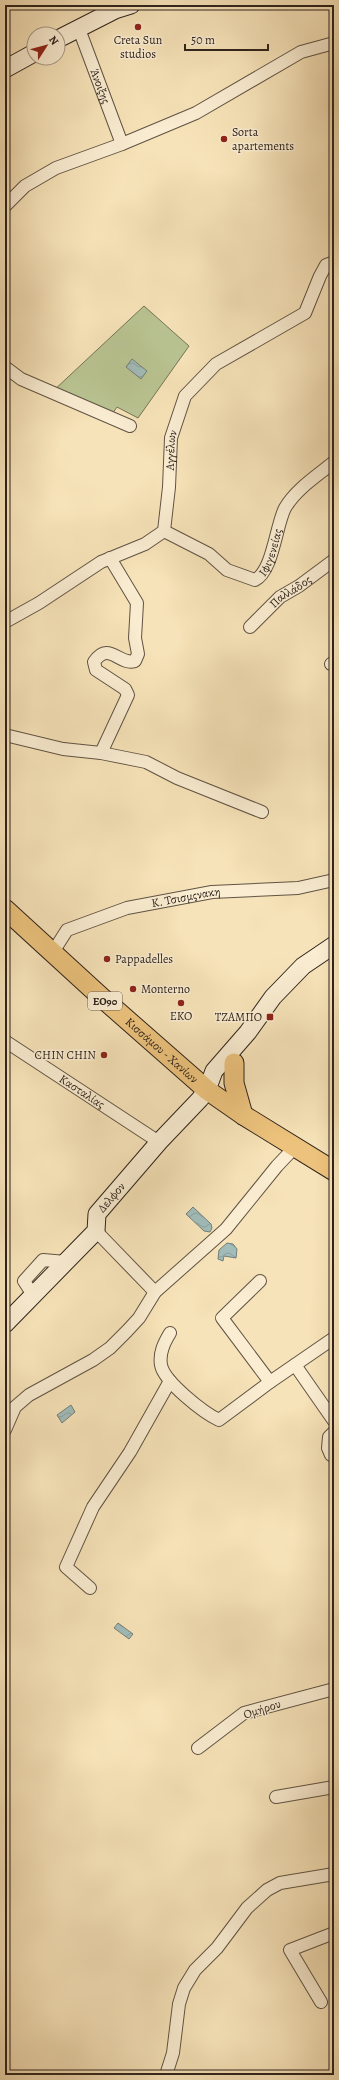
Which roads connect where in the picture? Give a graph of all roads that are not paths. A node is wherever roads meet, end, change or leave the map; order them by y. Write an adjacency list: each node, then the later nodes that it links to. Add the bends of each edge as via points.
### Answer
1 (131, 5): 2 (street, via 115,10)
2 (79, 29): 3 (street); 7 (street, Άνοιξης)
3 (66, 35)
4 (334, 42): 7 (street, via 301,52 196,112)
5 (26, 57): 6 (street)
6 (5, 69)
7 (122, 144): 8 (street, via 56,168 25,186)
8 (5, 206)
9 (334, 262): 13 (street, Αγγέλων, via 326,265 305,313 216,364 185,396 171,438)
10 (5, 367): 11 (street, via 21,379)
11 (130, 426)
12 (334, 462): 13 (street, Ιφιγενείας, via 294,495 285,509 264,572 255,580 227,570 208,554)
13 (164, 531): 14 (street, via 145,544)
14 (110, 558): 16 (street); 19 (street, via 137,603 135,638 138,654 135,661 130,662 104,653 94,662 96,670 125,689 128,695)
15 (334, 560): 17 (street, Παλλάδος, via 280,597)
16 (5, 622)
17 (250, 627)
18 (5, 735): 19 (street, via 63,749)
19 (101, 753): 20 (street, via 146,762 177,778)
20 (262, 812)
21 (334, 880): 24 (street, Κ. Τσισμςνακη, via 298,888 212,892 127,908 67,930)
22 (9, 918): 24 (main road, Κισσάμου - Χανίων / ΕΟ90)
23 (334, 945): 25 (street, via 291,977)
24 (53, 952): 28 (main road, Κισσάμου - Χανίων / ΕΟ90)
25 (248, 1032): 27 (street); 28 (street, via 214,1071)
26 (5, 1041): 30 (street, Κασταλίας)
27 (234, 1063): 28 (street, via 219,1087); 29 (main road, via 234,1083)
28 (207, 1090): 29 (main road, Κισσάμου - Χανίων / ΕΟ90); 30 (street, Δελφον)
29 (243, 1115): 31 (main road, Κισσάμου - Χανίων / ΕΟ90)
30 (159, 1142): 33 (street, Δελφον, via 97,1214)
31 (295, 1147): 32 (main road, Κισσάμου - Χανίων / ΕΟ90); 35 (street, via 226,1229)
32 (334, 1170)
33 (101, 1236): 35 (street); 36 (street, via 66,1262)
34 (260, 1281): 41 (street, via 222,1318)
35 (155, 1292): 43 (street, via 139,1318 110,1348 29,1395 15,1407)
36 (5, 1324)
37 (170, 1333): 40 (street, via 162,1348 161,1366)
38 (334, 1338): 39 (street)
39 (295, 1365): 41 (street); 42 (street)
40 (170, 1381): 41 (street, via 208,1415 219,1420); 46 (street, via 130,1452 93,1507 66,1567)
41 (270, 1382)
42 (334, 1421)
43 (5, 1430)
44 (334, 1432): 45 (street, via 329,1437 328,1448)
45 (331, 1455)
46 (90, 1588)
47 (334, 1689): 48 (street, Ομήρου, via 244,1713)
48 (198, 1748)
49 (334, 1787): 50 (street)
50 (276, 1797)
51 (334, 1874): 54 (street, via 280,1884 267,1890 247,1908 217,1948 195,1970 184,1988 179,2004 173,2053)
52 (334, 1933): 53 (street, via 290,1950)
53 (321, 2002)
54 (166, 2075)

